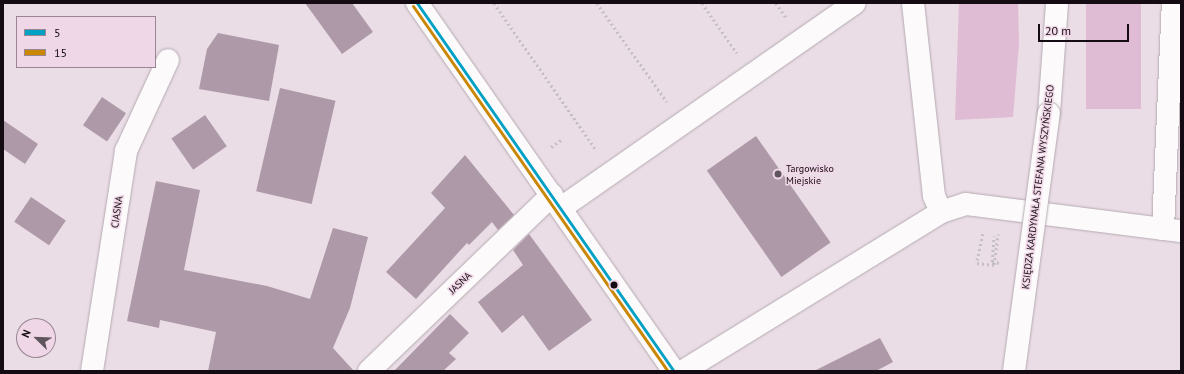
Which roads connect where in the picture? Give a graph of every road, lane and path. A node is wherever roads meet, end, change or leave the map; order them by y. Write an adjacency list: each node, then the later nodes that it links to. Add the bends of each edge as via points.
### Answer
1 (417, 3): 13 (street)
2 (494, 3): 12 (path)
3 (597, 3): 11 (path)
4 (702, 3): 10 (path)
5 (855, 3): 10 (street, JASNA)
6 (913, 3): 14 (street, via 934,196)
7 (1057, 3): 22 (street, KSIĘDZA KARDYNAŁA STEFANA WYSZYŃSKIEGO, bridge, via 1049,113)
8 (1173, 3): 15 (street)
9 (168, 60): 18 (street, CIASNA, via 126,151)
10 (752, 75): 11 (street, JASNA)
11 (682, 124): 12 (street, JASNA)
12 (612, 173): 13 (street, JASNA)
13 (556, 202): 19 (street, JASNA); 20 (street)
14 (941, 212): 15 (street, via 966,204); 21 (street)
15 (1172, 230)
16 (998, 232): 17 (path, bridge, via 994,265 977,263 982,234 996,236 992,262)
17 (1002, 263)
18 (92, 371)
19 (369, 371)
20 (674, 371)
21 (684, 371)
22 (1014, 371)

